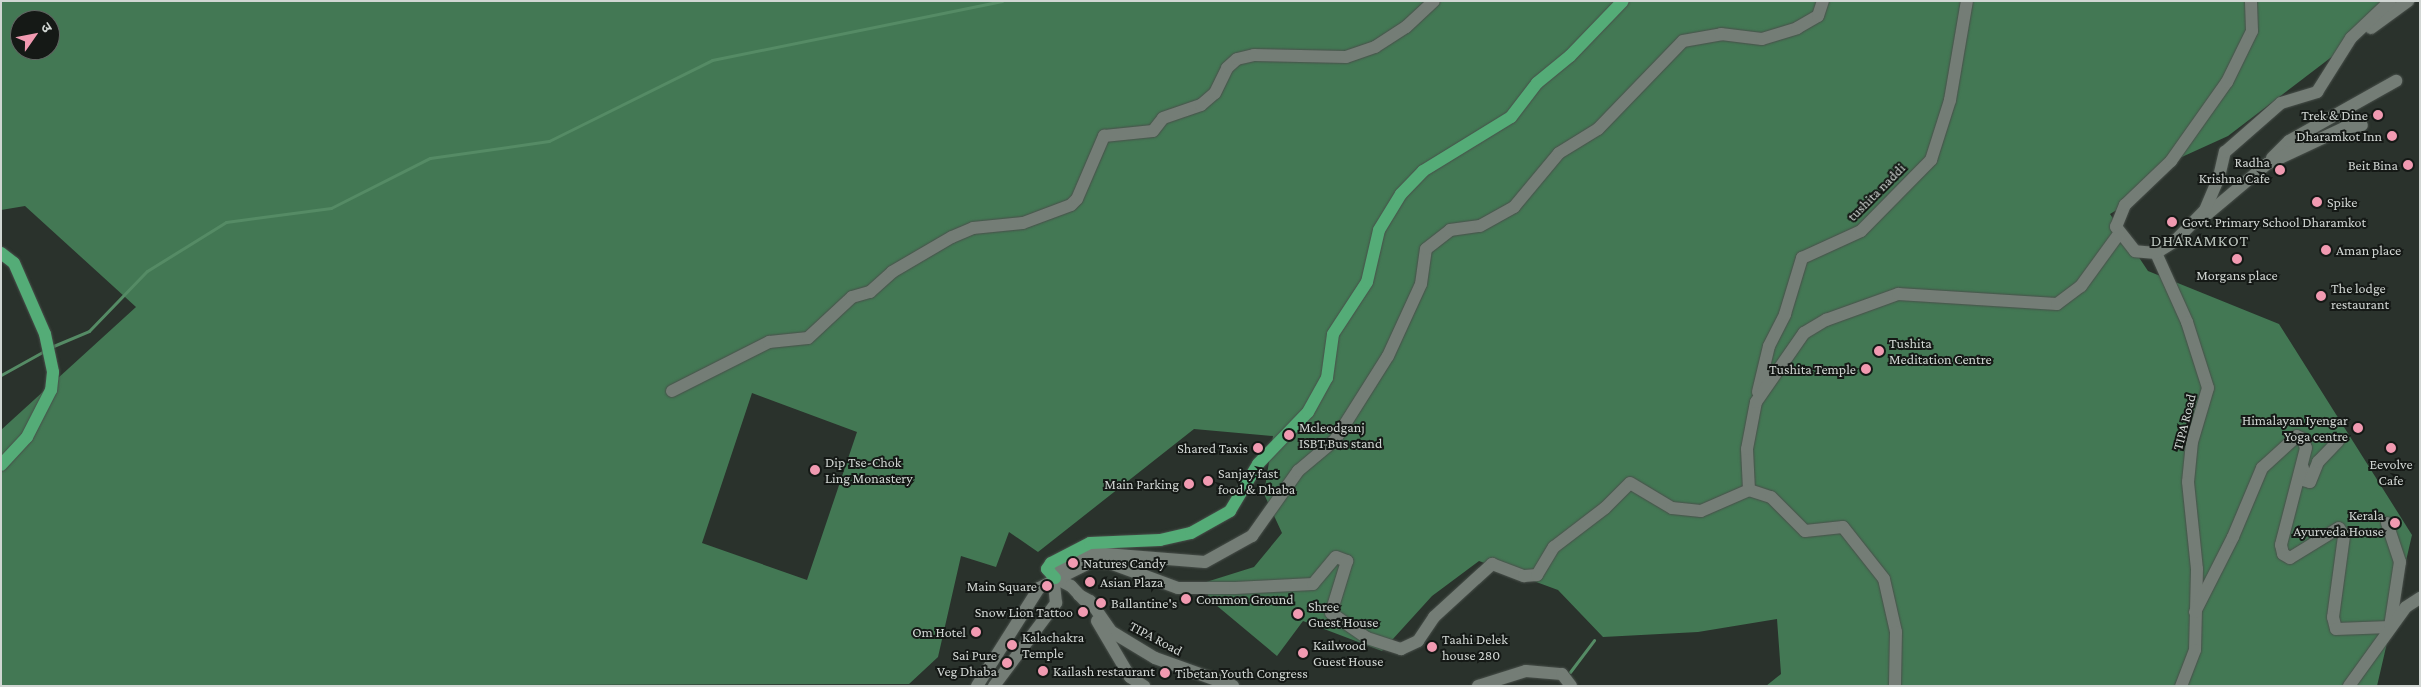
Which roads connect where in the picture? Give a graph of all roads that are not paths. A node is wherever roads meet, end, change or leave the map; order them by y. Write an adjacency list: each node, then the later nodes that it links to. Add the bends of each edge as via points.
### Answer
1 (1434, 1): 16 (street, via 1406,27 1375,47 1346,57 1254,55 1237,59 1227,68 1215,93 1201,105 1162,118 1153,131 1104,136 1078,199 1071,205 1023,223 973,228 952,237 892,272 870,292 852,297 808,338 768,342)
2 (1623, 1): 23 (main road, via 1570,56 1536,82 1511,117 1424,171 1401,194 1379,230 1367,282 1333,334 1327,378 1308,412 1258,464 1230,511 1191,533 1160,540 1090,544 1051,563 1047,569)
3 (1824, 1): 23 (street, via 1818,16 1797,28 1762,39 1720,34 1683,41 1598,129 1559,153 1514,208 1480,226 1450,230 1426,248 1421,284 1388,356 1336,440 1298,471 1252,536 1205,562 1133,554 1076,557 1053,572)
4 (1967, 1): 17 (street, tushita naddi, via 1950,100 1931,160 1861,231 1802,258 1786,314 1769,346)
5 (2251, 1): 12 (street, via 2252,31 2227,82 2170,161 2125,205 2116,227)
6 (2390, 1): 8 (street)
7 (2408, 1): 8 (street)
8 (2351, 38): 13 (street, via 2317,92 2281,103 2225,152 2205,210)
9 (2396, 81): 11 (street, via 2289,141)
10 (2362, 125): 11 (street, via 2344,128)
11 (2267, 164): 13 (street)
12 (2118, 235): 15 (street, via 2135,251); 17 (street, via 2081,286 2057,304 1898,294 1826,320 1804,333)
13 (2174, 241): 15 (street)
14 (1, 253): 20 (main road, via 14,263 51,356 51,390 27,437)
15 (2156, 253): 26 (street, TIPA Road, via 2188,322 2208,388 2192,442 2188,482 2197,569)
16 (672, 391)
17 (1756, 402): 21 (street, tushita naddi, via 1747,449)
18 (2338, 441): 19 (street, via 2318,462 2310,482 2303,480)
19 (2303, 463): 26 (street, via 2306,448 2303,439 2297,436 2262,468 2233,537); 27 (street, via 2282,533 2283,554 2290,558 2300,555 2339,528 2344,536 2334,617 2336,629)
20 (1, 466)
21 (1749, 490): 23 (street, via 1700,511 1672,508 1630,483 1606,508 1554,547 1537,575 1524,576 1492,564 1434,617 1418,642 1401,649 1368,638 1331,613 1347,561 1336,557 1313,584 1178,588 1110,563 1091,562); 34 (street, via 1771,497 1805,531 1843,527 1884,579 1896,632)
22 (2388, 522): 27 (street, via 2400,562)
23 (1055, 578): 24 (street); 28 (street, via 1031,599); 29 (street, via 1056,603)
24 (1079, 595): 30 (street, via 1090,606 1130,677); 31 (street, TIPA Road, via 1090,601 1112,632 1155,658)
25 (2420, 598): 27 (street, via 2406,607)
26 (2195, 612): 35 (street, TIPA Road, via 2195,650)
27 (2390, 627): 36 (street)
28 (977, 686)
29 (994, 686)
30 (1144, 686)
31 (1233, 686)
32 (1478, 686): 33 (street, via 1526,671 1562,674)
33 (1571, 686)
34 (1895, 686)
35 (2181, 686)
36 (2349, 686)

